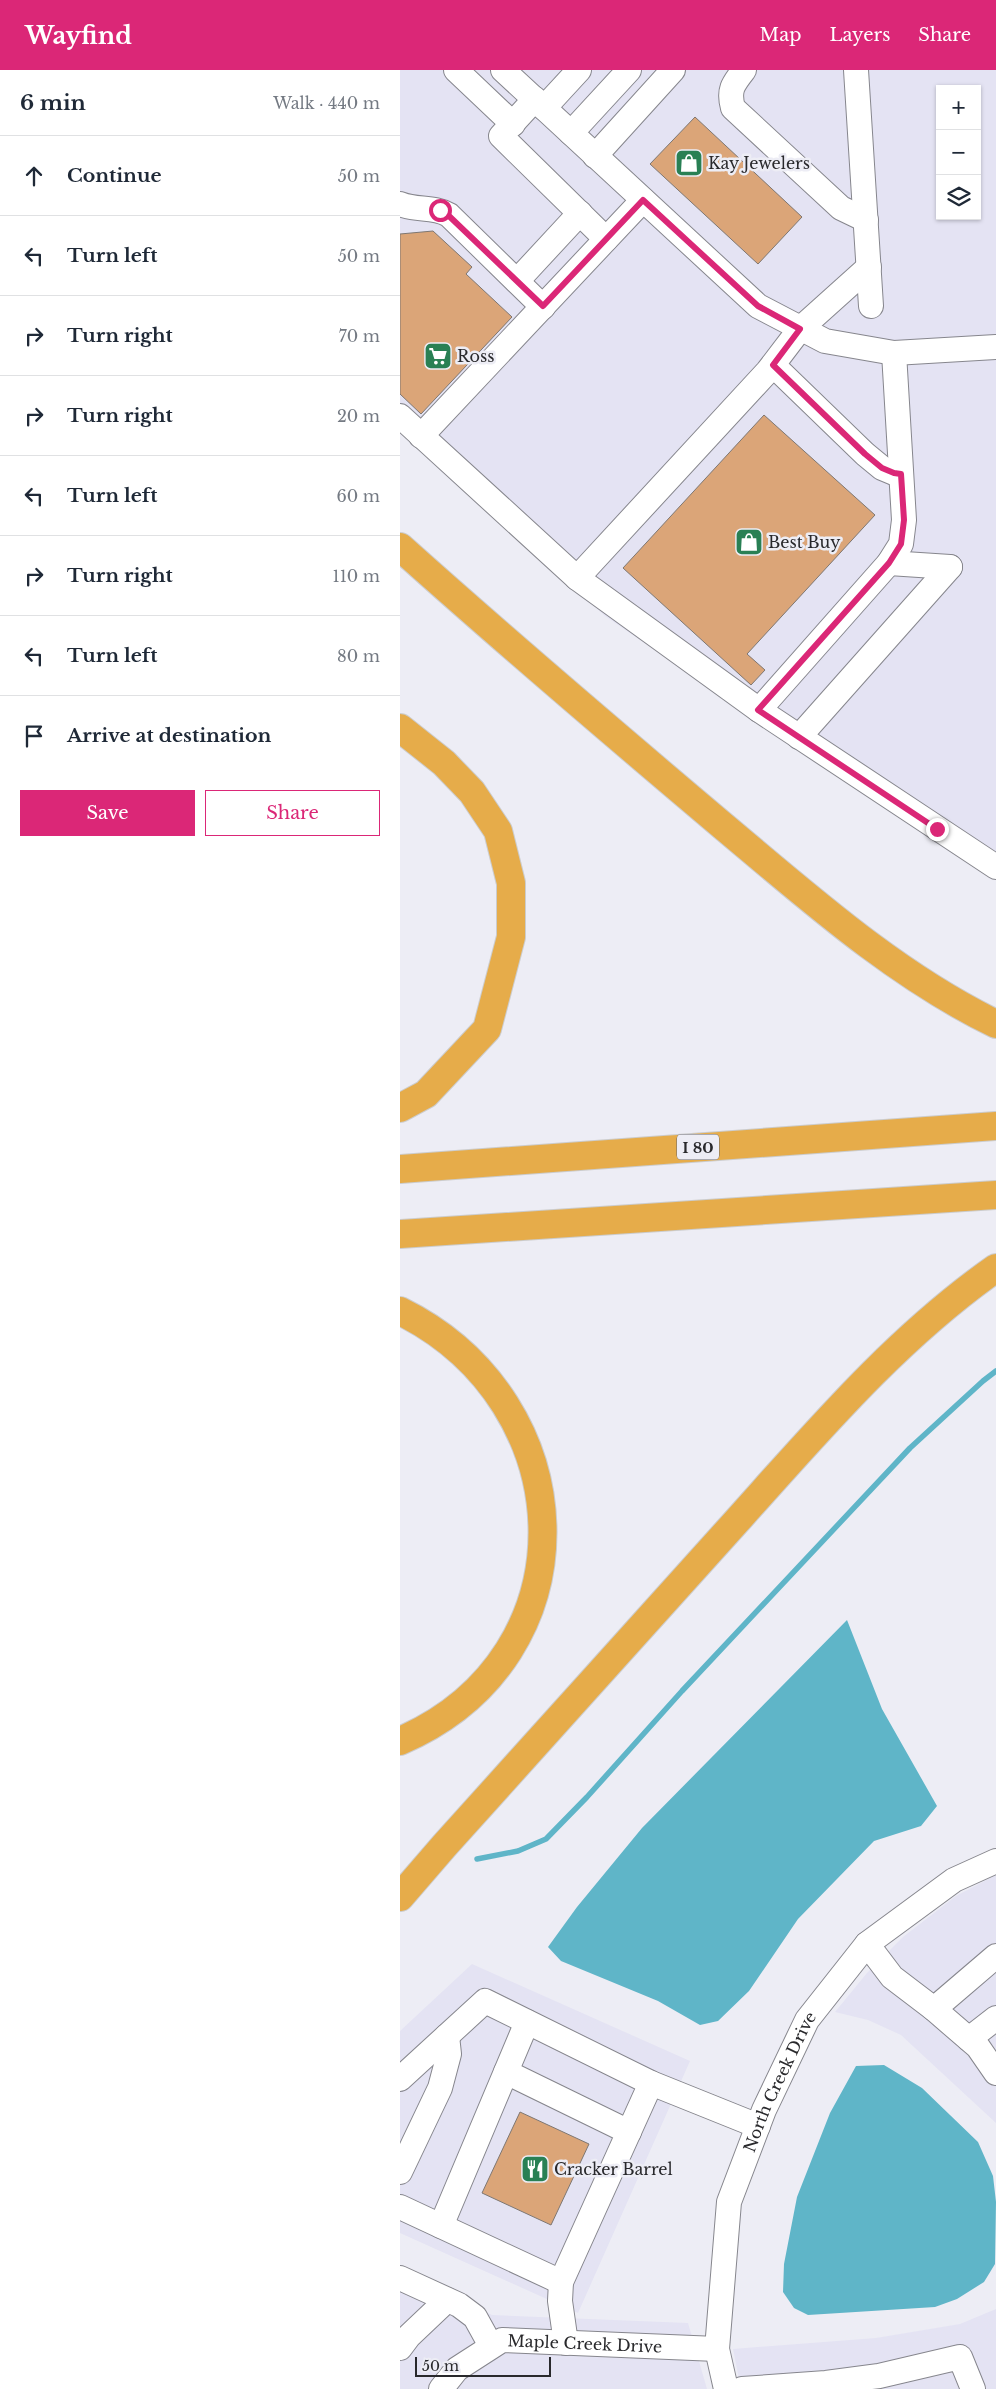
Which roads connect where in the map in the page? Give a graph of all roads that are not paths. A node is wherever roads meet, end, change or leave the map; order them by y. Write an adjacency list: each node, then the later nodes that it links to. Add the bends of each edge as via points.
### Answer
1 (456, 70): 9 (street)
2 (629, 70): 10 (street)
3 (673, 70): 11 (street)
4 (744, 70): 15 (street, via 734,82 730,95 733,108 841,208)
5 (856, 70): 15 (street)
6 (505, 71): 8 (street)
7 (575, 71): 8 (street)
8 (539, 103): 9 (street); 10 (street)
9 (513, 124): 14 (street, via 501,136)
10 (572, 133): 11 (street)
11 (595, 156): 12 (street)
12 (643, 200): 16 (street); 21 (street, via 758,306)
13 (400, 204): 18 (street, via 440,210 449,216)
14 (580, 213): 16 (street); 18 (street)
15 (866, 220): 17 (street)
16 (606, 239): 19 (street)
17 (869, 267): 20 (street); 21 (street)
18 (517, 282): 19 (street)
19 (543, 306): 26 (street)
20 (871, 306)
21 (800, 329): 23 (street, via 825,341); 24 (street)
22 (996, 347): 23 (street)
23 (894, 353): 27 (street)
24 (773, 365): 27 (street, via 865,454 882,468); 30 (street)
25 (400, 416): 26 (street)
26 (421, 436): 30 (street)
27 (901, 474): 29 (street, via 904,520 901,544)
28 (400, 547): 35 (highway, via 582,707 778,872 927,987)
29 (889, 563): 31 (street); 33 (street, via 950,567)
30 (577, 578): 31 (street)
31 (758, 710): 33 (street)
32 (400, 728): 36 (highway, via 444,763 472,792 498,830 511,883 511,937 487,1029 426,1094)
33 (799, 737): 34 (street)
34 (996, 867)
35 (996, 1024)
36 (400, 1108)
37 (996, 1126): 38 (highway, I 80)
38 (400, 1169)
39 (996, 1195): 40 (highway)
40 (400, 1234)
41 (996, 1268): 45 (highway, via 956,1295 920,1327 833,1415)
42 (400, 1311): 43 (highway, via 435,1332 472,1363 504,1403 526,1447 537,1481 544,1539 535,1597 524,1625 504,1658 466,1701 423,1732)
43 (400, 1741)
44 (996, 1861): 46 (street, North Creek Drive, via 954,1880)
45 (400, 1897)
46 (866, 1944): 48 (street, via 892,1977); 57 (street, North Creek Drive, via 807,2020)
47 (996, 1956): 48 (street)
48 (934, 2009): 52 (street)
49 (996, 2018): 52 (street)
50 (527, 2022): 51 (street, via 485,2001); 53 (street); 56 (street)
51 (447, 2036): 55 (street); 59 (street, via 449,2054 440,2088)
52 (969, 2038): 54 (street)
53 (506, 2072): 58 (street); 61 (street)
54 (996, 2073)
55 (400, 2079)
56 (651, 2083): 57 (street); 58 (street)
57 (758, 2126): 68 (street, North Creek Drive, via 729,2202)
58 (629, 2132): 63 (street)
59 (400, 2172)
60 (400, 2207): 61 (street)
61 (441, 2226): 63 (street)
62 (400, 2278): 64 (street)
63 (561, 2282): 65 (street, via 560,2301)
64 (447, 2300): 66 (street, via 476,2317); 67 (street)
65 (566, 2343): 66 (street, Maple Creek Drive, via 502,2340); 68 (street, Maple Creek Drive)
66 (491, 2346): 70 (street, Maple Creek Drive, via 456,2369)
67 (400, 2348)
68 (718, 2349): 71 (street, North Creek Drive)
69 (804, 2387): 72 (street); 73 (street, via 879,2376 960,2357)
70 (441, 2389)
71 (726, 2389)
72 (742, 2389)
73 (973, 2389)

